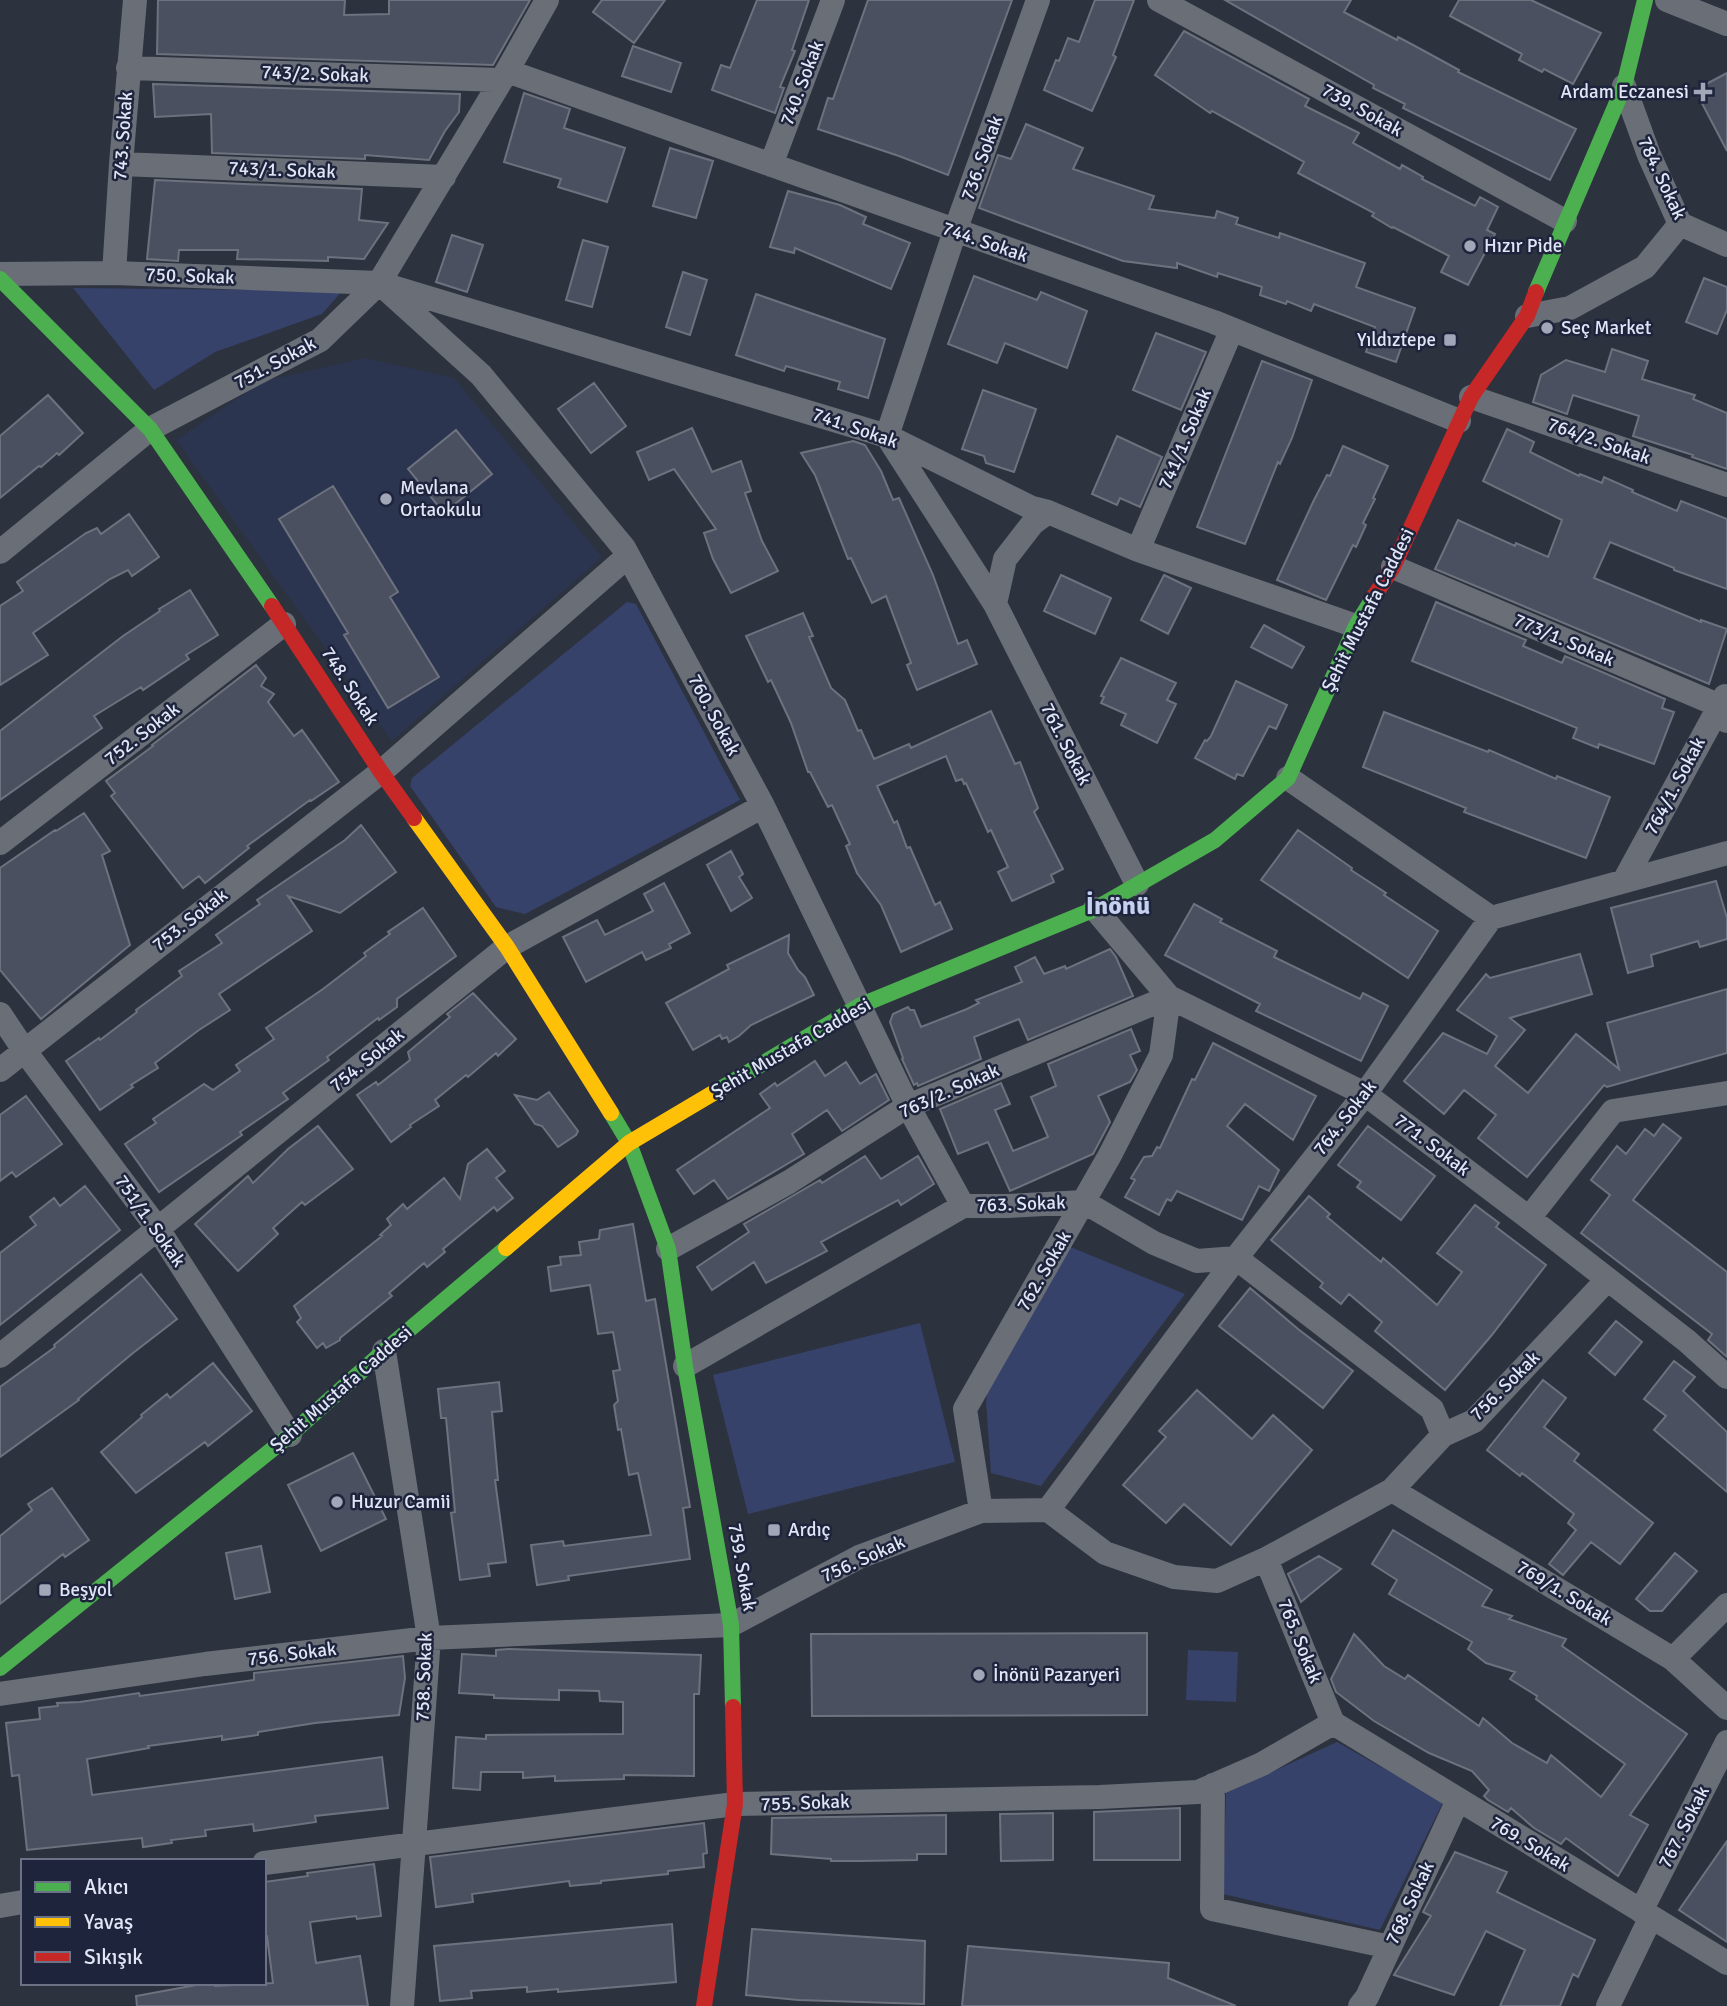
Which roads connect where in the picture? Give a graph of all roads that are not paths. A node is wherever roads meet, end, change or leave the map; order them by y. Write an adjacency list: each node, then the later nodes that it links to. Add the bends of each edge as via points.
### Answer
1 (135, 0): 9 (street, 743. Sokak)
2 (547, 0): 10 (street, 751. Sokak)
3 (833, 0): 13 (street, 740. Sokak)
4 (1038, 0): 17 (street, 736. Sokak)
5 (1159, 0): 15 (street, 739. Sokak)
6 (1645, 0): 11 (street, Şehit Mustafa Caddesi)
7 (1667, 0): 8 (street)
8 (1727, 24)
9 (128, 68): 10 (street, 743/2. Sokak); 12 (street, 743. Sokak)
10 (504, 76): 13 (street, 744. Sokak); 14 (street, 751. Sokak)
11 (1624, 86): 15 (street, Şehit Mustafa Caddesi); 16 (street, 784. Sokak)
12 (121, 164): 14 (street, 743/1. Sokak); 19 (street, 743. Sokak)
13 (771, 165): 17 (street, 744. Sokak)
14 (444, 177): 21 (street, 751. Sokak)
15 (1565, 222): 22 (street, Şehit Mustafa Caddesi)
16 (1680, 225): 18 (street, 784. Sokak); 22 (street, via 1645,267 1570,308)
17 (955, 231): 23 (street, 744. Sokak); 27 (street, 736. Sokak)
18 (1727, 245)
19 (114, 273): 20 (street, 750. Sokak); 21 (street, 750. Sokak)
20 (0, 277): 26 (street, 748. Sokak)
21 (379, 283): 26 (street, 751. Sokak, via 320,340); 27 (street, 741. Sokak); 32 (street, 760. Sokak, via 481,375)
22 (1527, 316): 24 (street, Şehit Mustafa Caddesi)
23 (1232, 329): 25 (street, 744. Sokak); 30 (street, 741/1. Sokak)
24 (1471, 397): 25 (street, Şehit Mustafa Caddesi); 28 (street, 764/2. Sokak)
25 (1459, 421): 33 (street, Şehit Mustafa Caddesi)
26 (150, 429): 31 (street, 751. Sokak); 35 (street, 748. Sokak)
27 (887, 436): 29 (street, 741. Sokak); 34 (street, 761. Sokak)
28 (1727, 485)
29 (1048, 512): 30 (street, 741. Sokak); 34 (street, via 1033,523 1005,559)
30 (1138, 550): 36 (street, 741. Sokak)
31 (0, 552)
32 (628, 556): 38 (street, 753. Sokak); 40 (street, 760. Sokak)
33 (1393, 568): 36 (street, Şehit Mustafa Caddesi); 37 (street, 773/1. Sokak)
34 (995, 604): 44 (street, 761. Sokak)
35 (284, 624): 38 (street, 748. Sokak); 41 (street, 752. Sokak)
36 (1356, 626): 39 (street, Şehit Mustafa Caddesi)
37 (1724, 706): 43 (street, 764/1. Sokak)
38 (381, 772): 47 (street, 748. Sokak); 51 (street, 753. Sokak)
39 (1288, 778): 44 (street, Şehit Mustafa Caddesi, via 1215,840); 46 (street)
40 (762, 806): 47 (street, 754. Sokak); 49 (street, 760. Sokak)
41 (0, 844)
42 (1727, 853): 43 (street)
43 (1624, 881): 46 (street)
44 (1137, 884): 45 (street, Şehit Mustafa Caddesi)
45 (1095, 909): 48 (street, 771. Sokak); 49 (street, Şehit Mustafa Caddesi)
46 (1491, 918): 54 (street, 764. Sokak)
47 (507, 947): 56 (street, 748. Sokak); 60 (street, 754. Sokak)
48 (1169, 997): 54 (street, 771. Sokak); 55 (street, 763/2. Sokak); 57 (street, 762. Sokak, via 1161,1055)
49 (859, 1006): 55 (street, 760. Sokak); 56 (street, Şehit Mustafa Caddesi)
50 (0, 1014): 51 (street, 751/1. Sokak)
51 (24, 1050): 52 (street, 753. Sokak); 60 (street, 751/1. Sokak)
52 (0, 1069)
53 (1727, 1093): 59 (street, via 1613,1111)
54 (1365, 1094): 59 (street, 771. Sokak); 62 (street, 764. Sokak)
55 (908, 1106): 58 (street, 760. Sokak); 61 (street, 763/2. Sokak, via 789,1182)
56 (629, 1143): 61 (street, 759. Sokak); 64 (street, Şehit Mustafa Caddesi)
57 (1084, 1202): 58 (street, 763. Sokak); 62 (street, 763. Sokak, via 1154,1243 1197,1261); 72 (street, 762. Sokak, via 965,1409)
58 (963, 1206): 66 (street, 763. Sokak)
59 (1529, 1218): 63 (street, 771. Sokak)
60 (158, 1229): 65 (street, 754. Sokak); 68 (street, 751/1. Sokak)
61 (668, 1249): 66 (street, 759. Sokak)
62 (1236, 1258): 69 (street, via 1432,1409); 71 (street, 764. Sokak)
63 (1607, 1280): 67 (street, 771. Sokak); 69 (street, 756. Sokak, via 1474,1421)
64 (384, 1350): 68 (street, Şehit Mustafa Caddesi); 76 (street, 758. Sokak)
65 (0, 1356)
66 (685, 1366): 75 (street, 759. Sokak)
67 (1727, 1377)
68 (290, 1435): 78 (street, Şehit Mustafa Caddesi)
69 (1443, 1435): 70 (street, 756. Sokak)
70 (1392, 1490): 73 (street, 756. Sokak); 77 (street, 769/1. Sokak)
71 (1048, 1510): 72 (street, 756. Sokak); 73 (street, 756. Sokak, via 1105,1553 1174,1577 1217,1581)
72 (981, 1511): 75 (street, 756. Sokak, via 859,1557)
73 (1266, 1559): 81 (street, 765. Sokak)
74 (1727, 1605): 77 (street)
75 (731, 1625): 76 (street, 756. Sokak); 85 (street, 759. Sokak)
76 (429, 1638): 79 (street, 756. Sokak); 86 (street, 758. Sokak)
77 (1674, 1658): 80 (street, 769/1. Sokak)
78 (0, 1668)
79 (0, 1693)
80 (1727, 1709)
81 (1333, 1723): 83 (street, 755. Sokak, via 1262,1764); 84 (street, 769. Sokak)
82 (1727, 1742): 90 (street, 767. Sokak)
83 (1213, 1785): 85 (street, 755. Sokak, via 1198,1792 1100,1797); 91 (street, via 1212,1909)
84 (1458, 1800): 90 (street, 769. Sokak); 91 (street, 768. Sokak)
85 (735, 1804): 86 (street, 755. Sokak); 94 (street, 759. Sokak)
86 (413, 1844): 87 (street, 755. Sokak); 93 (street, 758. Sokak)
87 (266, 1863)
88 (21, 1902): 89 (street)
89 (0, 1906)
90 (1646, 1914): 92 (street, 769. Sokak); 96 (street, 767. Sokak)
91 (1390, 1947): 95 (street, 768. Sokak)
92 (1727, 1963)
93 (402, 2006)
94 (704, 2006)
95 (1360, 2006)
96 (1608, 2006)

